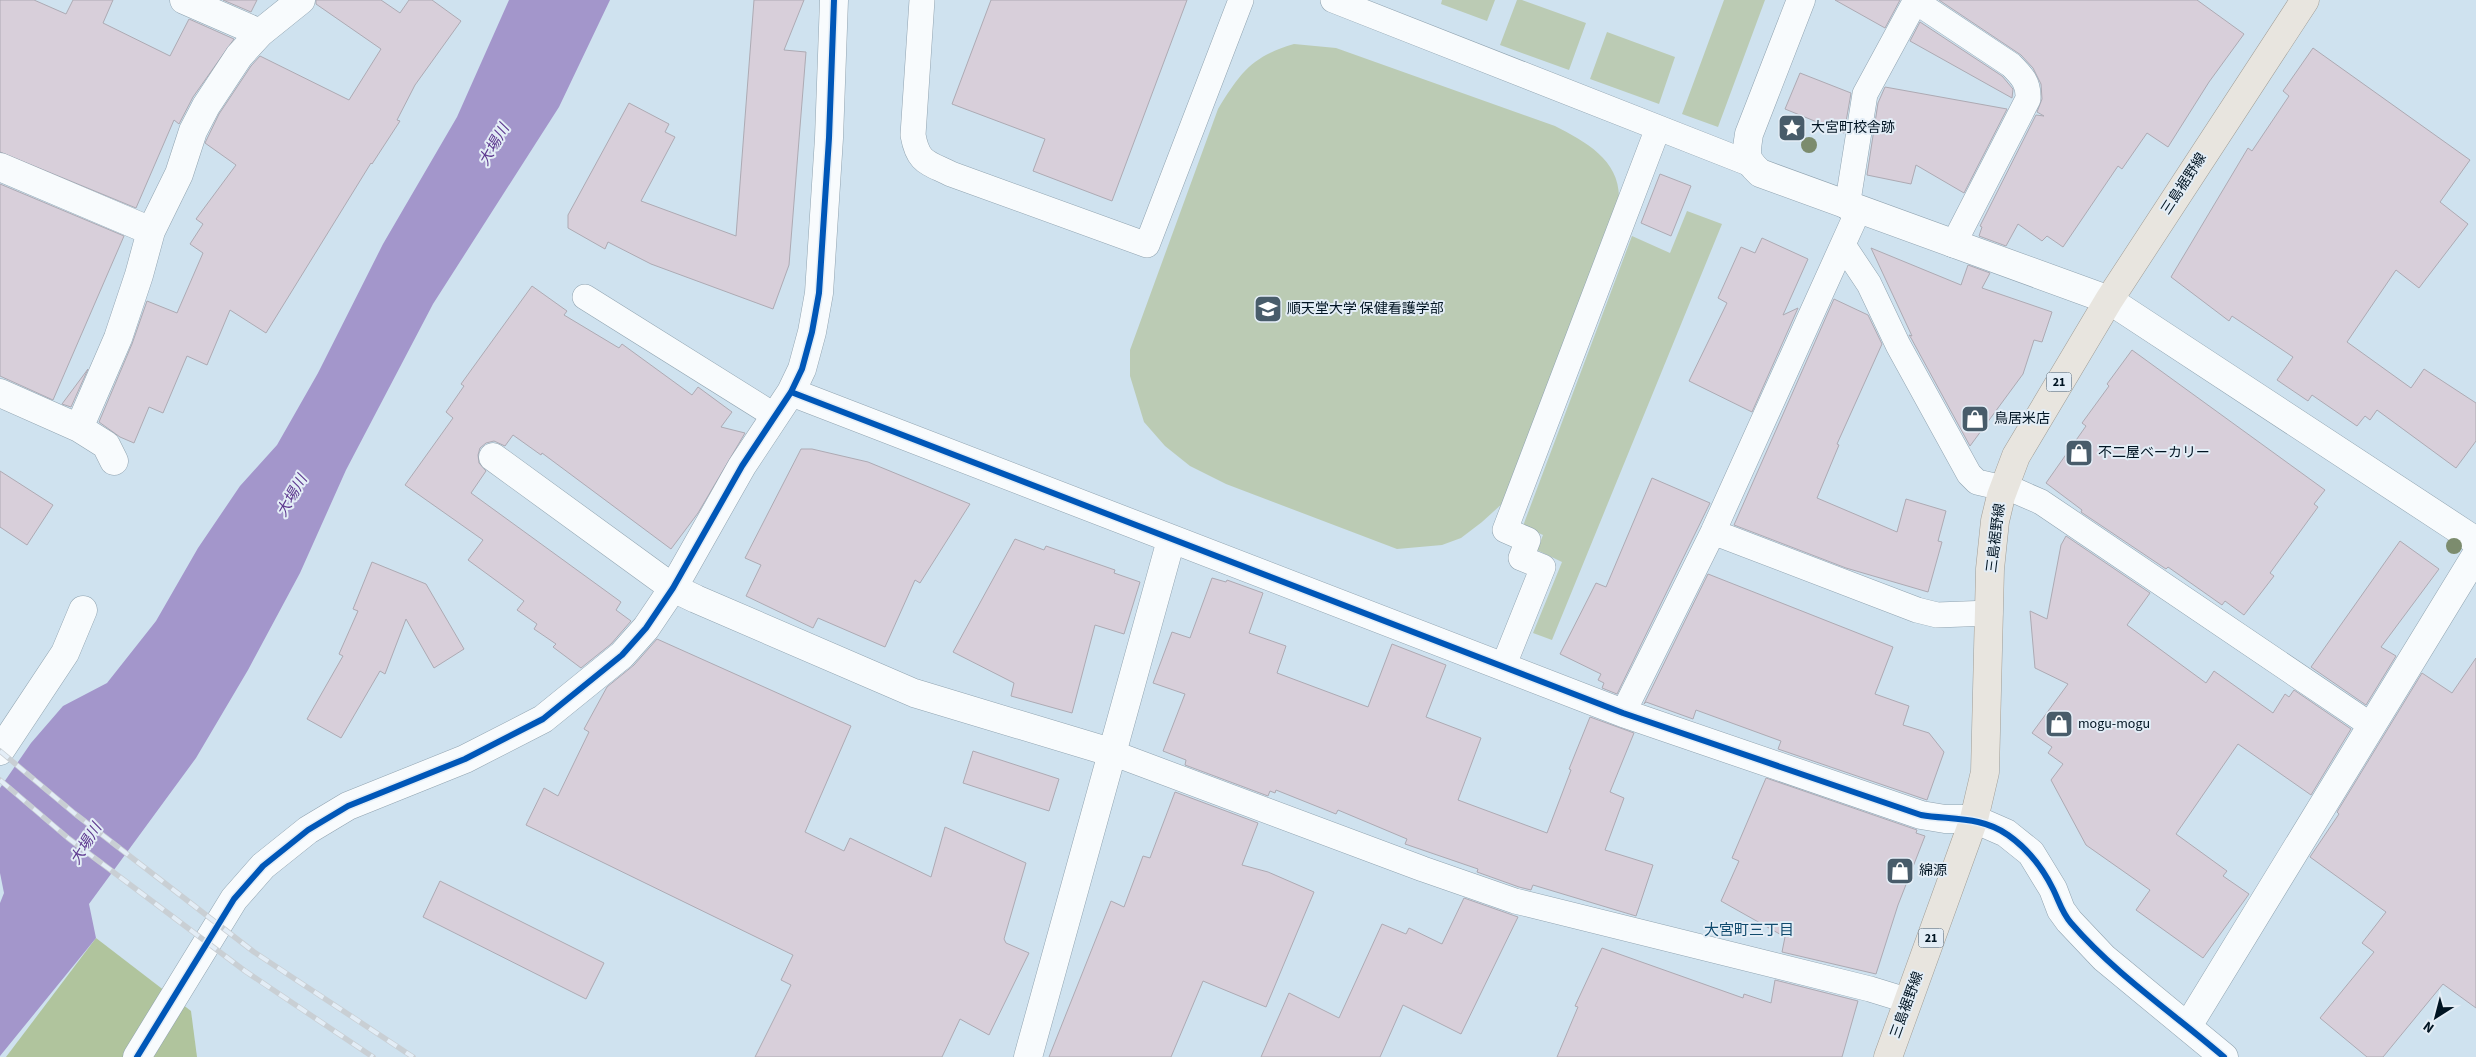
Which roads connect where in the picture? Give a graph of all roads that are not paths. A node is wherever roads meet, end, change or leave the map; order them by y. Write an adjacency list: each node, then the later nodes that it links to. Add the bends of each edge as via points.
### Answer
1 (184, 0): 10 (street)
2 (301, 0): 10 (street)
3 (834, 0): 20 (street, via 819,294 804,360)
4 (922, 0): 5 (lane, via 913,134 916,152 925,161 951,174 1147,245)
5 (1241, 0)
6 (1333, 0): 11 (lane)
7 (1801, 0): 12 (street, via 1749,134)
8 (2305, 0): 19 (main road, 三島裾野線 / 21)
9 (1915, 1): 14 (lane, via 1865,94); 17 (lane, via 2011,65 2029,88 2028,100)
10 (260, 33): 15 (street, via 239,56 192,131 179,174)
11 (1658, 128): 12 (lane); 34 (lane, via 1505,530 1528,540 1521,558 1543,567)
12 (1748, 163): 14 (street, via 1760,173)
13 (0, 167): 15 (street)
14 (1853, 209): 16 (lane); 17 (street)
15 (151, 231): 23 (street, via 118,338)
16 (1844, 245): 26 (lane, via 1869,284 1898,345 1969,474 1977,482); 27 (lane)
17 (1953, 245): 19 (street)
18 (585, 297): 22 (lane)
19 (2109, 300): 26 (main road, 三島裾野線 / 21, via 2016,456); 29 (street)
20 (791, 392): 22 (street); 28 (street)
21 (0, 394): 23 (street)
22 (775, 416): 31 (street, via 742,466)
23 (79, 428): 25 (street, via 106,445)
24 (493, 457): 31 (street)
25 (114, 461)
26 (2003, 490): 33 (main road, 三島裾野線 / 21, via 1990,569); 36 (lane, via 2016,491 2041,502)
27 (1713, 532): 33 (lane, via 1917,610 1937,615); 35 (lane)
28 (1170, 540): 34 (street); 38 (street)
29 (2476, 541)
30 (2476, 555): 36 (street)
31 (673, 588): 38 (street, via 914,693); 42 (street, via 622,656 543,719 465,759 348,806 308,830 263,866 234,899)
32 (83, 610): 37 (street, via 65,653)
33 (1990, 613): 39 (main road, 三島裾野線 / 21, via 1985,772)
34 (1503, 667): 35 (street)
35 (1624, 713): 39 (street, via 1921,815)
36 (2372, 726): 41 (street)
37 (0, 751)
38 (1110, 752): 40 (lane, via 1515,901 1870,988); 43 (street)
39 (1974, 819): 40 (main road, 三島裾野線 / 21); 41 (street, via 2006,833 2031,853 2069,921 2104,958)
40 (1909, 1001): 44 (main road, 三島裾野線 / 21)
41 (2188, 1026): 45 (street)
42 (137, 1057)
43 (1028, 1057)
44 (1888, 1057)
45 (2224, 1057)

